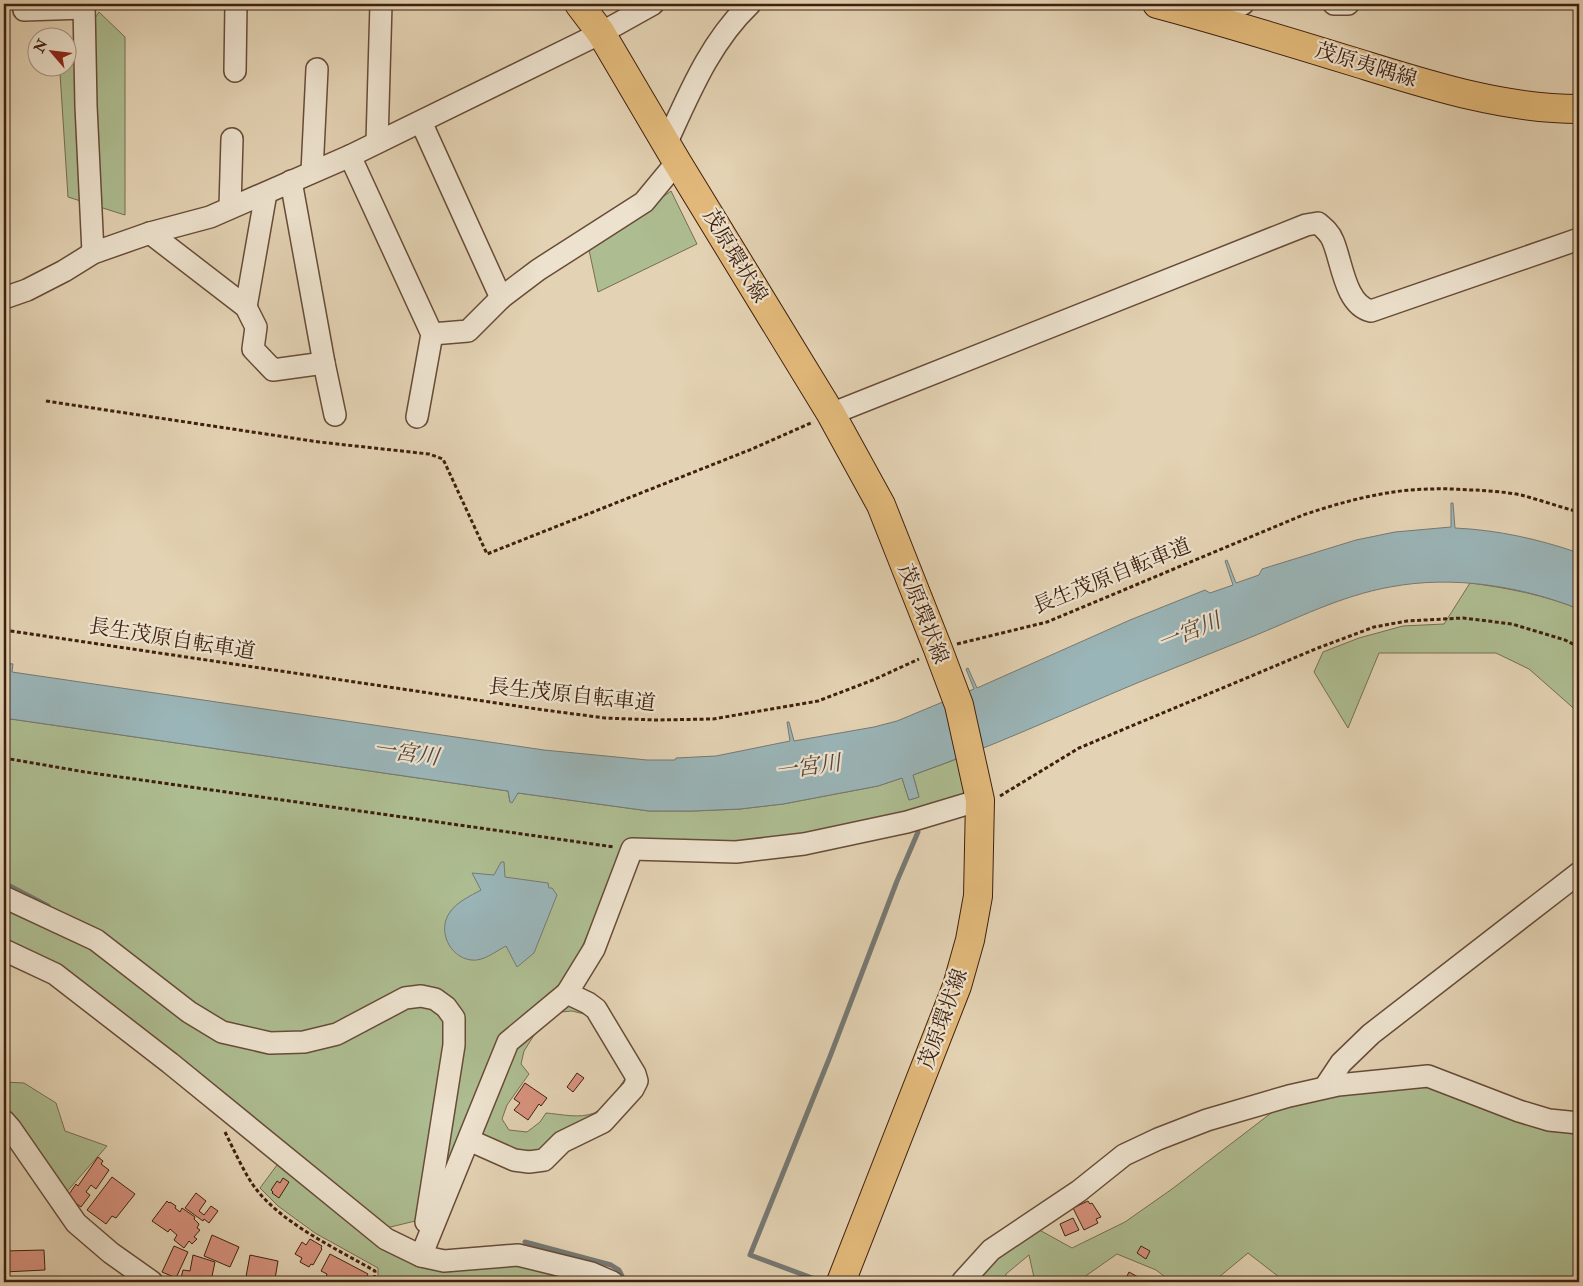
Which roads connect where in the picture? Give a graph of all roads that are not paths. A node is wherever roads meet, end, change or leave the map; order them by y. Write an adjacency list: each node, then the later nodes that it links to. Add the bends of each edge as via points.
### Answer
1 (236, 4): 15 (street)
2 (381, 4): 19 (street)
3 (579, 4): 13 (main road, 茂原環状線)
4 (653, 4): 13 (street)
5 (750, 4): 20 (street, via 721,38 693,85)
6 (1157, 4): 12 (main road, 茂原夷隅線)
7 (1243, 4): 12 (street)
8 (1334, 4): 9 (street)
9 (1348, 4)
10 (84, 6): 11 (street); 28 (street)
11 (24, 10)
12 (1211, 18): 16 (main road, 茂原夷隅線, via 1448,90 1525,105)
13 (600, 34): 17 (street); 20 (main road, 茂原環状線)
14 (317, 69): 22 (street)
15 (235, 71)
16 (1579, 109)
17 (421, 122): 19 (street); 30 (street)
18 (232, 139): 25 (street)
19 (378, 142): 21 (street)
20 (672, 153): 30 (street, via 644,202 538,270); 34 (main road, 茂原環状線)
21 (350, 156): 22 (street); 32 (street)
22 (312, 172): 23 (street)
23 (291, 181): 24 (street); 33 (street)
24 (266, 192): 25 (street); 31 (street)
25 (230, 207): 26 (street, via 210,217)
26 (150, 234): 28 (street); 31 (street)
27 (1579, 238): 34 (street, via 1371,311 1354,301 1333,239 1318,223 1306,225)
28 (93, 253): 29 (street, via 27,290)
29 (4, 298)
30 (501, 298): 32 (street, via 468,330)
31 (246, 307): 33 (street, via 256,327 253,349 273,370)
32 (432, 334): 36 (street)
33 (324, 362): 35 (street)
34 (831, 414): 37 (main road, 茂原環状線, via 880,505 938,649 959,705)
35 (335, 415)
36 (417, 417)
37 (980, 800): 41 (street, via 907,822 804,844 736,852 632,849 594,949); 47 (main road, 茂原環状線, via 978,896 960,977)
38 (1579, 873): 42 (street, via 1371,1034 1341,1063)
39 (4, 897): 46 (street, via 96,940 189,1012 222,1032 270,1043 304,1042 337,1034 405,998 421,996 435,999 446,1007 454,1018 454,1045)
40 (4, 950): 46 (street, via 55,974 386,1239)
41 (567, 993): 45 (street, via 508,1042); 45 (street, via 596,1009 636,1074 633,1089 603,1122 562,1142 544,1160 514,1160)
42 (1325, 1087): 44 (street, via 1428,1076 1520,1111 1549,1120); 50 (street, via 1207,1120 1124,1155 1080,1190 991,1250)
43 (4, 1121): 48 (street, via 76,1223)
44 (1579, 1123)
45 (468, 1140): 46 (street)
46 (421, 1256): 49 (street, via 444,1261 518,1255)
47 (845, 1280)
48 (152, 1282)
49 (612, 1282)
50 (962, 1282)

